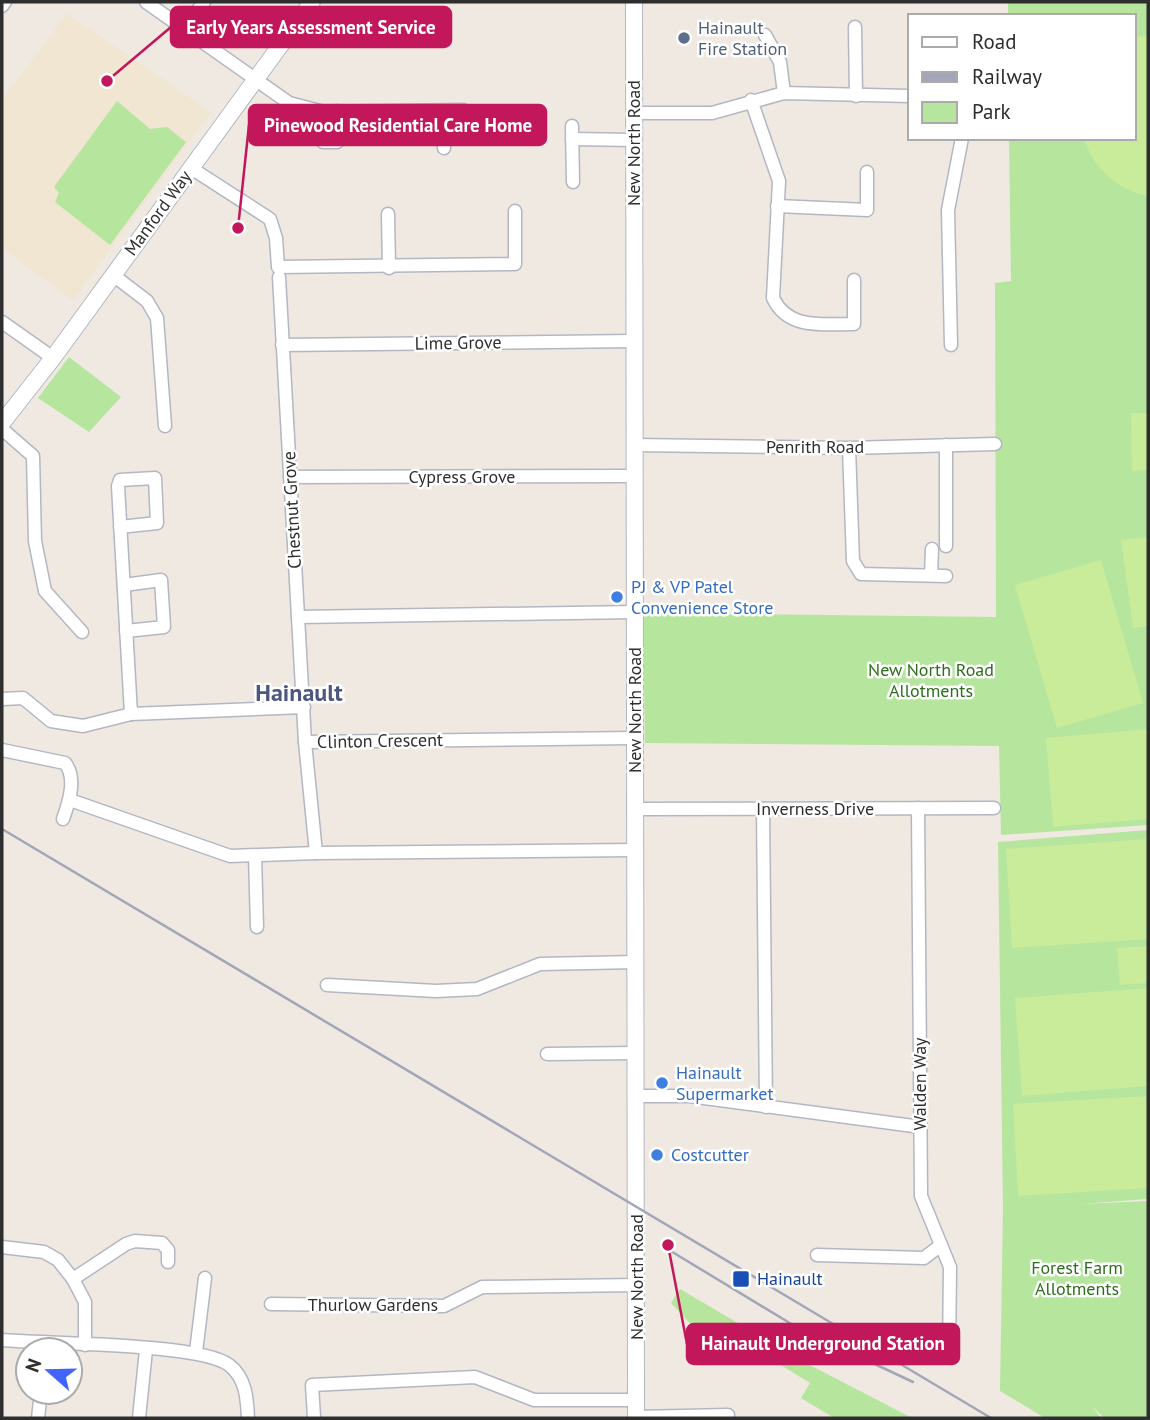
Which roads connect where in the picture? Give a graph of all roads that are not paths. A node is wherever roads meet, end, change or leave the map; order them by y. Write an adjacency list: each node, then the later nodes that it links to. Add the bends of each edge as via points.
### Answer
1 (5, 2): 6 (street)
2 (146, 2): 8 (street)
3 (204, 2): 8 (street)
4 (312, 2): 10 (street, Manford Way)
5 (634, 2): 18 (street, New North Road)
6 (2, 6)
7 (855, 27): 12 (street)
8 (183, 29): 10 (street)
9 (765, 35): 11 (street, via 780,62)
10 (255, 80): 16 (street, via 289,103); 23 (street, Manford Way)
11 (784, 93): 12 (street); 14 (street)
12 (856, 96): 13 (street)
13 (908, 96)
14 (751, 100): 18 (street, via 712,113); 26 (street, via 779,181)
15 (463, 110): 17 (street)
16 (337, 111): 17 (street); 21 (street, via 337,142)
17 (440, 111): 22 (street)
18 (634, 113): 19 (street, New North Road)
19 (635, 140): 25 (street, via 572,132); 34 (street, New North Road)
20 (962, 140): 36 (street, via 948,210)
21 (323, 142)
22 (444, 148)
23 (191, 169): 29 (street, via 270,219 278,267); 30 (street, Manford Way)
24 (867, 172): 26 (street, via 867,210)
25 (573, 182)
26 (777, 206): 32 (street, via 773,298 791,321 854,324)
27 (515, 211): 29 (street, via 515,264)
28 (388, 214): 29 (street)
29 (389, 268)
30 (113, 275): 37 (street, Manford Way); 39 (street, via 147,301 157,318)
31 (279, 277): 35 (street, Chestnut Grove)
32 (854, 280)
33 (2, 322): 37 (street)
34 (634, 341): 35 (street, Lime Grove); 41 (street, New North Road)
35 (282, 345): 46 (street, Chestnut Grove)
36 (951, 345)
37 (53, 358): 38 (street, Manford Way)
38 (2, 423)
39 (165, 426)
40 (2, 429): 56 (street, via 33,456 35,541 45,591)
41 (634, 444): 44 (street, Penrith Road); 45 (street, New North Road)
42 (995, 444): 43 (street, Penrith Road)
43 (946, 445): 44 (street, Penrith Road); 48 (street)
44 (849, 448): 50 (street, via 853,561 861,574)
45 (634, 476): 46 (street, Cypress Grove); 53 (street, New North Road)
46 (290, 477): 54 (street, Chestnut Grove)
47 (120, 527): 47 (street, via 120,480 155,478 157,523); 52 (street)
48 (946, 546)
49 (932, 549): 50 (street)
50 (931, 576): 51 (street)
51 (946, 576)
52 (124, 585): 55 (street); 55 (street, via 161,580 164,627)
53 (635, 612): 54 (street); 60 (street, New North Road)
54 (298, 617): 58 (street, Chestnut Grove)
55 (126, 631): 59 (street)
56 (82, 632)
57 (2, 699): 59 (street, via 23,698 51,721 83,726)
58 (304, 707): 59 (street); 61 (street, Chestnut Grove)
59 (131, 714)
60 (634, 738): 61 (street, Clinton Crescent); 67 (street, New North Road)
61 (305, 742): 70 (street, Clinton Crescent)
62 (2, 750): 63 (street, via 65,763 71,770)
63 (70, 800): 68 (street); 71 (street, via 230,856)
64 (763, 808): 65 (street, Inverness Drive); 67 (street, Inverness Drive); 78 (street)
65 (918, 808): 66 (street, Inverness Drive); 79 (street, Walden Way)
66 (994, 808)
67 (635, 809): 69 (street, New North Road)
68 (63, 819)
69 (635, 850): 70 (street); 73 (street, New North Road)
70 (316, 853): 71 (street)
71 (255, 856): 72 (street)
72 (257, 927)
73 (636, 962): 74 (street, via 540,964 477,989); 75 (street, New North Road)
74 (327, 985)
75 (636, 1053): 76 (street); 77 (street, New North Road)
76 (547, 1054)
77 (637, 1096): 78 (street, via 689,1096); 86 (street, New North Road)
78 (766, 1107): 79 (street)
79 (921, 1127): 80 (street, Walden Way, via 921,1196)
80 (941, 1245): 82 (street, via 924,1258); 91 (street, Walden Way, via 950,1267)
81 (2, 1247): 85 (street, via 44,1252)
82 (817, 1255)
83 (168, 1262): 85 (street, via 168,1250 162,1243 135,1241)
84 (205, 1278): 90 (street)
85 (74, 1279): 88 (street, via 85,1302)
86 (638, 1285): 87 (street, Thurlow Gardens, via 482,1287 444,1306); 92 (street, New North Road)
87 (271, 1304)
88 (85, 1345): 89 (street)
89 (146, 1350): 90 (street); 95 (street)
90 (196, 1352): 96 (street, via 232,1366 244,1382)
91 (949, 1354)
92 (637, 1400): 94 (street, via 534,1400 475,1377 312,1385); 97 (street, New North Road)
93 (728, 1415): 97 (street)
94 (314, 1417)
95 (139, 1418)
96 (248, 1418)
97 (636, 1418)

